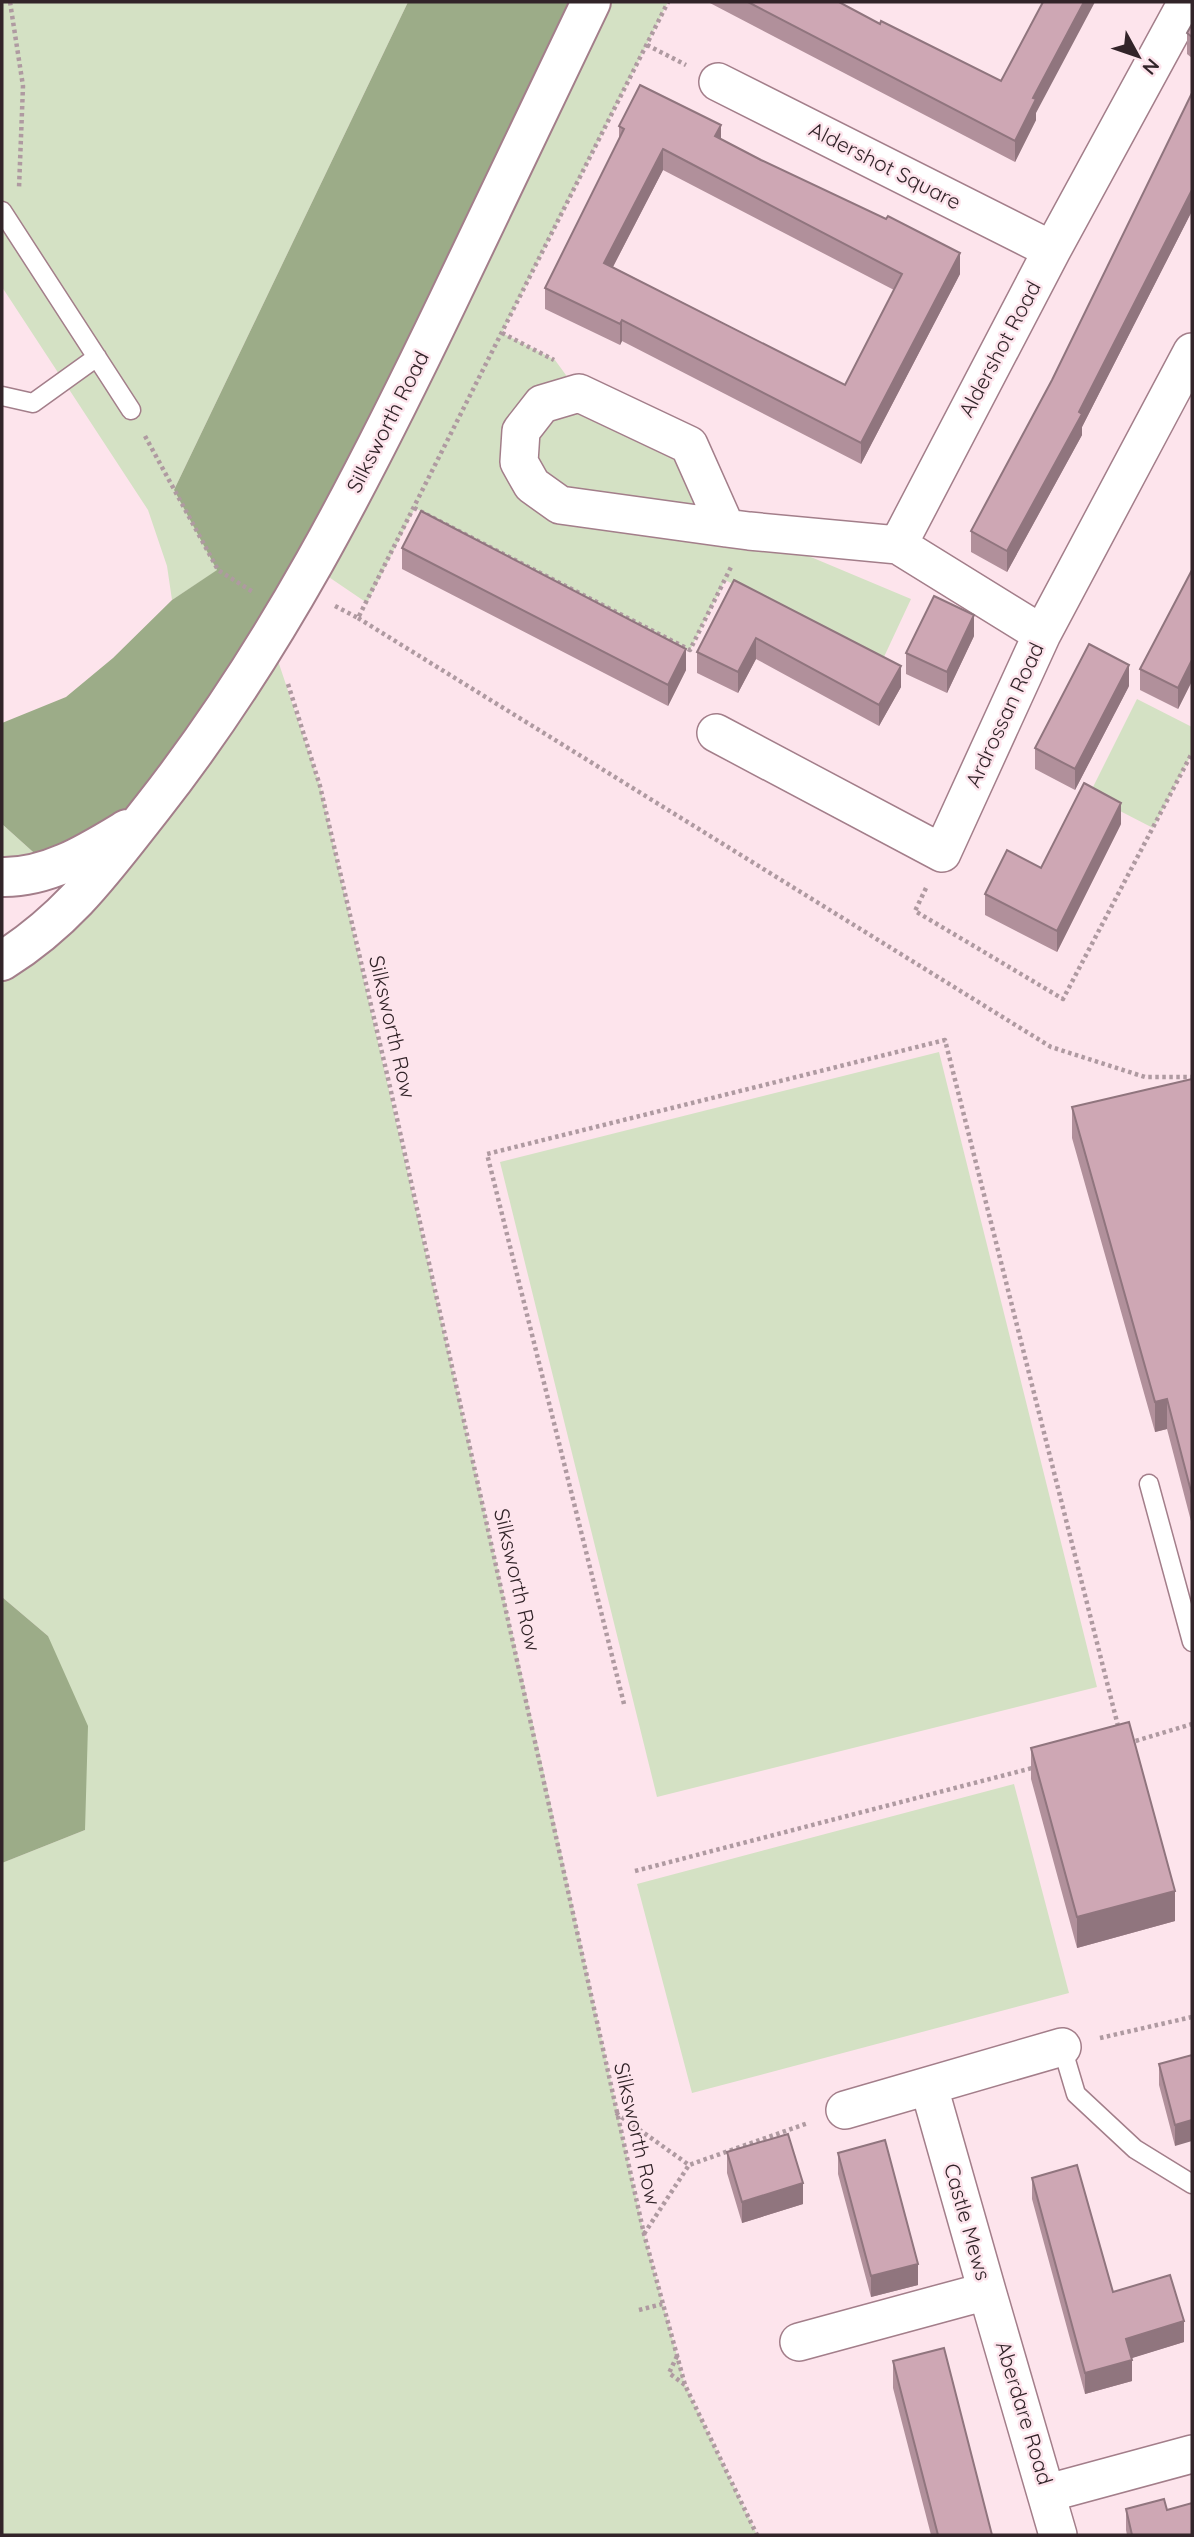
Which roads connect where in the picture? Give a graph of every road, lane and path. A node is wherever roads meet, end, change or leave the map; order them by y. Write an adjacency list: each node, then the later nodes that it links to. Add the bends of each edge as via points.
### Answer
1 (10, 2): 7 (path, via 23,86)
2 (591, 2): 23 (street, Silksworth Road, via 393,416 314,566 223,713)
3 (668, 2): 13 (path)
4 (1187, 2): 8 (street, Aldershot Road)
5 (718, 82): 8 (street, Aldershot Square)
6 (2, 211): 7 (lane)
7 (17, 231): 10 (lane)
8 (1052, 250): 15 (street, Aldershot Road)
9 (1192, 352): 19 (street, Ardrossan Road)
10 (97, 357): 11 (lane, via 33,403); 12 (lane)
11 (2, 396)
12 (131, 410): 16 (path, via 218,570)
13 (414, 508): 14 (path, via 690,650); 18 (path)
14 (737, 529): 14 (street, via 561,505 532,485 519,462 521,430 542,404 579,393 689,445); 15 (street)
15 (898, 545): 19 (street)
16 (250, 590)
17 (329, 603): 18 (path)
18 (358, 618): 27 (path, via 1051,1047 1145,1077)
19 (1042, 634): 24 (street, Ardrossan Road)
20 (286, 679): 40 (path, Silksworth Row, via 320,786 387,1074)
21 (716, 733): 24 (street)
22 (1192, 754): 24 (path, via 1063,999 915,911)
23 (144, 818): 25 (street, Silksworth Road, via 52,869); 26 (street, Silksworth Road, via 93,885 37,939)
24 (942, 853)
25 (2, 877)
26 (2, 961)
27 (1192, 1077)
28 (1149, 1484): 29 (lane)
29 (1192, 1642)
30 (624, 1704): 32 (path, via 487,1154 945,1040)
31 (1192, 1724): 33 (path)
32 (1119, 1731)
33 (1123, 1745)
34 (1044, 1765): 35 (path)
35 (635, 1871)
36 (1192, 2017): 37 (path)
37 (1062, 2047): 38 (street); 42 (lane, via 1076,2094 1135,2149)
38 (929, 2087): 39 (street); 44 (street, Castle Mews)
39 (845, 2110): 41 (path)
40 (615, 2113): 41 (path); 43 (path, Silksworth Row)
41 (689, 2165): 43 (path)
42 (1192, 2184)
43 (644, 2234): 45 (path, Silksworth Row)
44 (987, 2291): 47 (street, Castle Mews); 51 (street, Aberdare Road)
45 (662, 2304): 46 (path); 48 (path, Silksworth Row)
46 (639, 2310)
47 (799, 2343)
48 (677, 2355): 49 (path, Silksworth Row); 49 (path, via 669,2373)
49 (685, 2385): 52 (path, Silksworth Row)
50 (1192, 2454): 51 (street)
51 (1048, 2493): 53 (street, Aberdare Road)
52 (757, 2535)
53 (1058, 2535)

